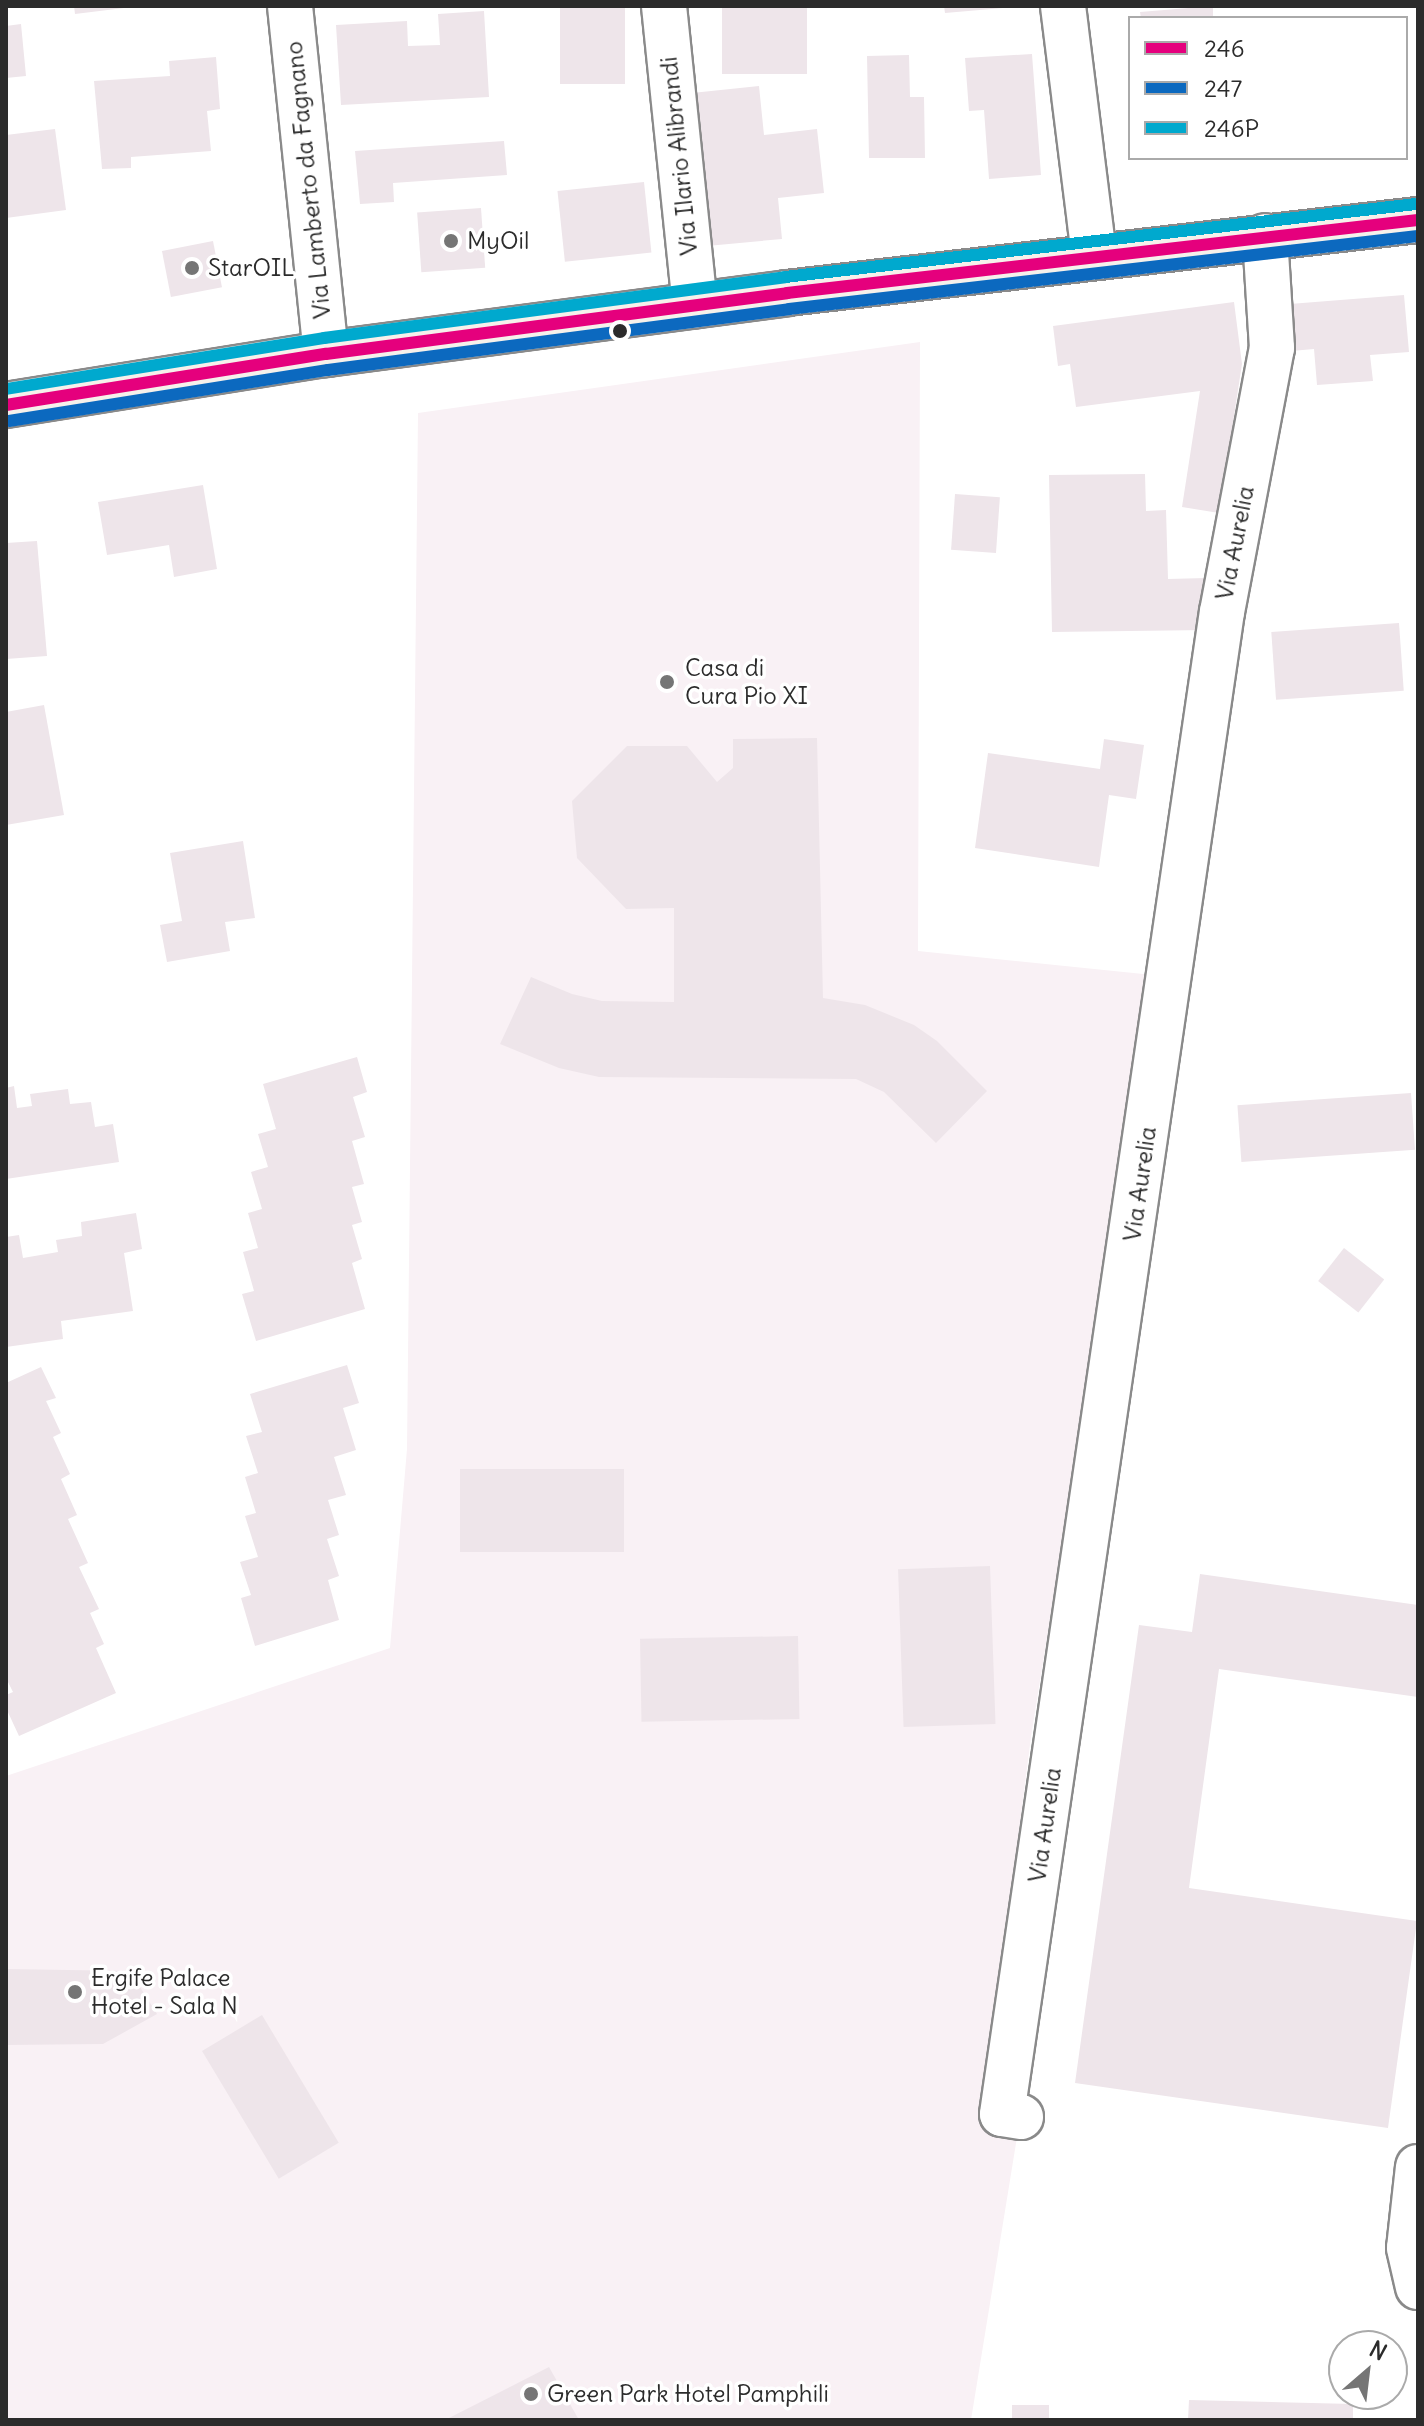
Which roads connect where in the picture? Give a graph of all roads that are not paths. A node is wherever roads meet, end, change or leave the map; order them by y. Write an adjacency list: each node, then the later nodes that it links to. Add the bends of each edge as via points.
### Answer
1 (290, 6): 8 (street, Via Lamberto da Fagnano)
2 (664, 6): 7 (street, Via Ilario Alibrandi)
3 (1063, 6): 6 (street)
4 (1418, 220): 5 (main road)
5 (1265, 236): 6 (main road); 12 (street, Via Aurelia, via 1272,348 1222,612 1002,2114)
6 (1094, 255): 7 (main road)
7 (695, 305): 8 (main road)
8 (326, 354): 10 (main road)
9 (6, 390): 10 (street)
10 (82, 392): 11 (main road)
11 (6, 405)
12 (1021, 2117)
13 (1418, 2167): 14 (street, via 1409,2248)
14 (1418, 2287)

